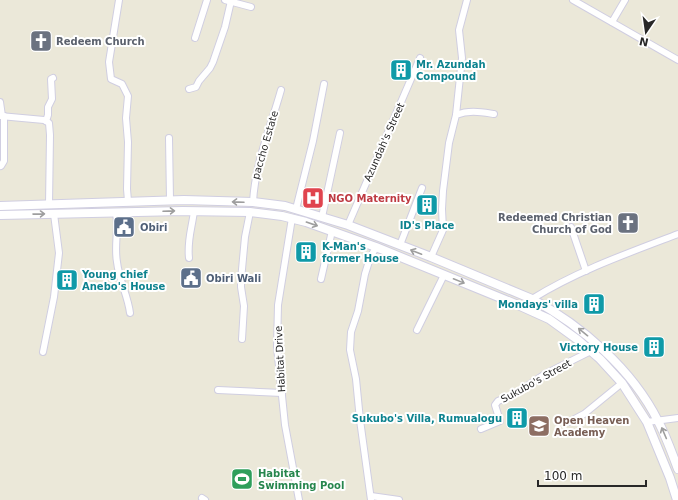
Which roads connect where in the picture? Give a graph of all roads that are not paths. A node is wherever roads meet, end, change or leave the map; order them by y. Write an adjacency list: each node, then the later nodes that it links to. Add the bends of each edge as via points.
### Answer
1 (119, 0): 26 (street, via 109,62 111,79 122,84 128,96)
2 (207, 0): 9 (street)
3 (467, 0): 18 (street, via 459,30 462,58)
4 (573, 0): 8 (street)
5 (625, 0): 8 (street)
6 (228, 1): 7 (street); 14 (street, via 225,27 210,68 196,88)
7 (251, 7)
8 (612, 22): 11 (street)
9 (195, 38)
10 (420, 58): 38 (street, Azundah's Street)
11 (678, 60)
12 (54, 78): 20 (street, via 51,79 52,99)
13 (324, 84): 30 (street)
14 (189, 89)
15 (281, 90): 27 (street, paccho Estate, via 259,164)
16 (0, 102): 19 (street)
17 (494, 114): 18 (street, via 474,111)
18 (456, 115): 44 (street, via 449,143 443,191 443,230)
19 (2, 116): 20 (street); 23 (street, via 4,161)
20 (46, 121): 28 (street, via 49,123 50,135)
21 (340, 133): 36 (street)
22 (169, 138): 25 (street)
23 (0, 165)
24 (422, 188): 42 (street)
25 (170, 200): 26 (main road); 27 (main road, one-way to 25)
26 (128, 201): 28 (main road)
27 (253, 202): 30 (main road)
28 (48, 205): 29 (main road)
29 (0, 206)
30 (296, 209): 36 (main road)
31 (194, 211): 32 (main road); 33 (main road, one-way to 31); 45 (street, via 188,240)
32 (250, 212): 37 (main road); 52 (street, via 242,259)
33 (116, 213): 34 (main road); 50 (street, via 117,262)
34 (54, 214): 35 (main road, one-way to 34); 54 (street, via 59,253)
35 (0, 215)
36 (322, 217): 38 (main road)
37 (292, 218): 40 (main road, one-way to 40); 57 (street, Habitat Drive, via 278,305)
38 (348, 226): 42 (main road)
39 (571, 227): 46 (street)
40 (332, 231): 43 (main road); 48 (street)
41 (678, 234): 46 (street)
42 (400, 245): 44 (main road, one-way to 42)
43 (376, 247): 47 (main road); 64 (street, via 365,274 351,332 350,350)
44 (431, 257): 49 (main road)
45 (189, 258)
46 (586, 271): 49 (street, via 552,286)
47 (444, 275): 51 (street); 53 (main road, one-way to 53, via 549,319)
48 (321, 279)
49 (532, 299): 59 (main road, one-way to 49, via 639,391 607,353 554,311)
50 (130, 313)
51 (417, 330)
52 (242, 339)
53 (591, 351): 55 (main road); 62 (street, Sukubo's Street, via 498,401 495,405 500,421)
54 (44, 352)
55 (622, 383): 60 (street, via 584,414); 61 (main road)
56 (218, 390): 57 (street)
57 (282, 394): 65 (street, Habitat Drive)
58 (678, 418): 59 (street)
59 (658, 420): 61 (street); 63 (main road, one-way to 59)
60 (568, 422)
61 (648, 422): 67 (main road)
62 (482, 429)
63 (678, 469)
64 (371, 498): 66 (street)
65 (299, 500)
66 (399, 500)
67 (677, 500)

